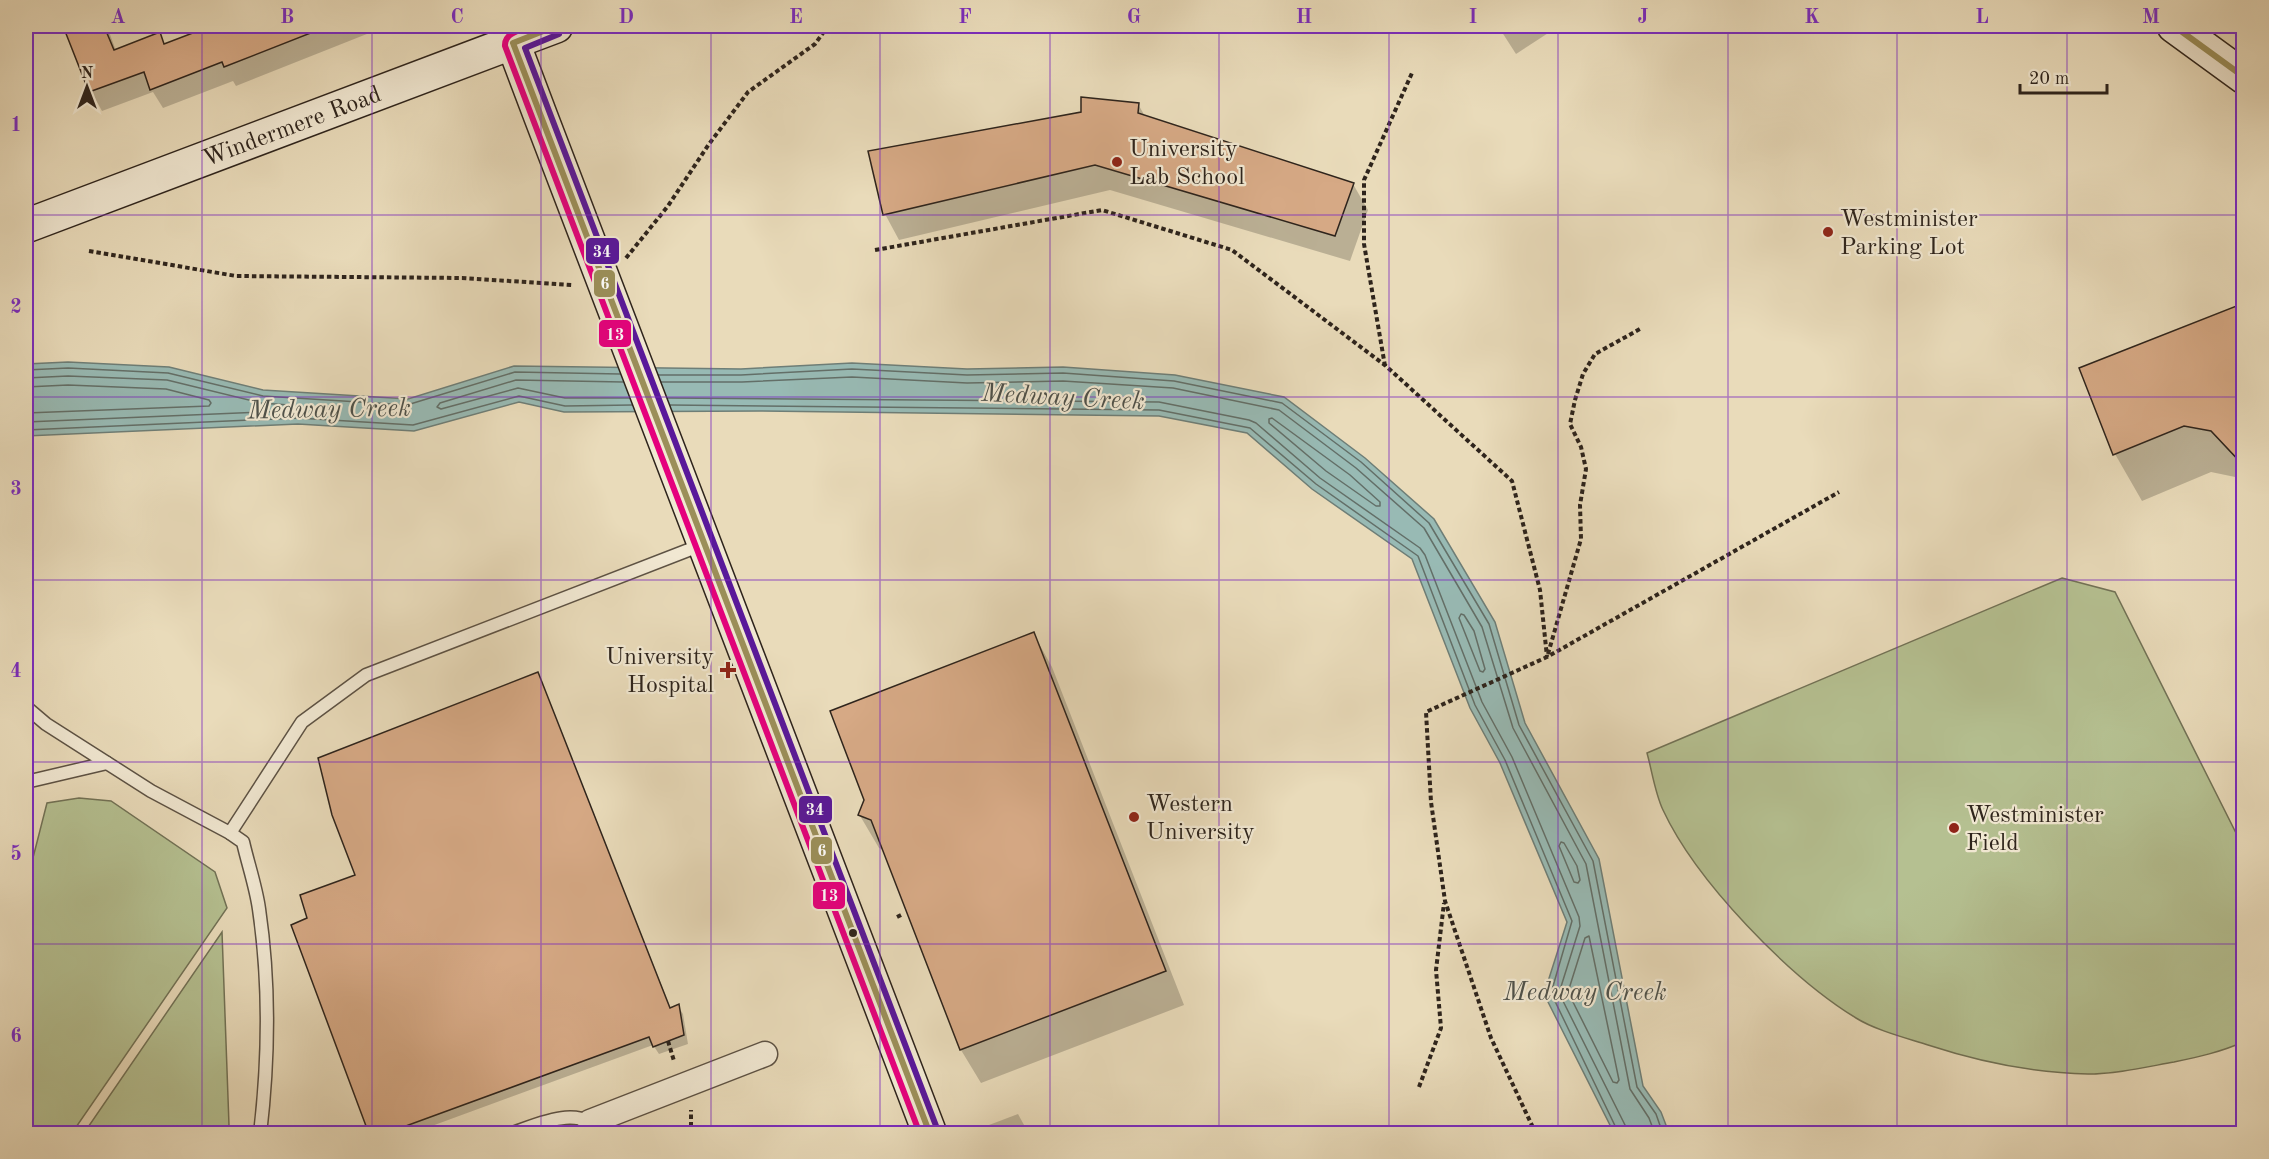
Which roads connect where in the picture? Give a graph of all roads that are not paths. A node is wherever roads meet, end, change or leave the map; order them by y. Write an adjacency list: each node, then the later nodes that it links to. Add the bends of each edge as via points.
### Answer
1 (556, 26): 3 (street, Windermere Road)
2 (2174, 26): 4 (street)
3 (510, 34): 5 (street, Windermere Road); 6 (street)
4 (2244, 77)
5 (26, 226)
6 (705, 544): 10 (lane, via 366,675 302,722); 15 (street)
7 (26, 707): 8 (lane)
8 (107, 763): 9 (lane); 10 (lane)
9 (26, 782)
10 (230, 833): 13 (lane, via 243,842 259,907 267,982 266,1083)
11 (765, 1054): 12 (street)
12 (595, 1128): 14 (lane, via 577,1117 562,1118)
13 (260, 1134)
14 (510, 1134)
15 (930, 1134)

